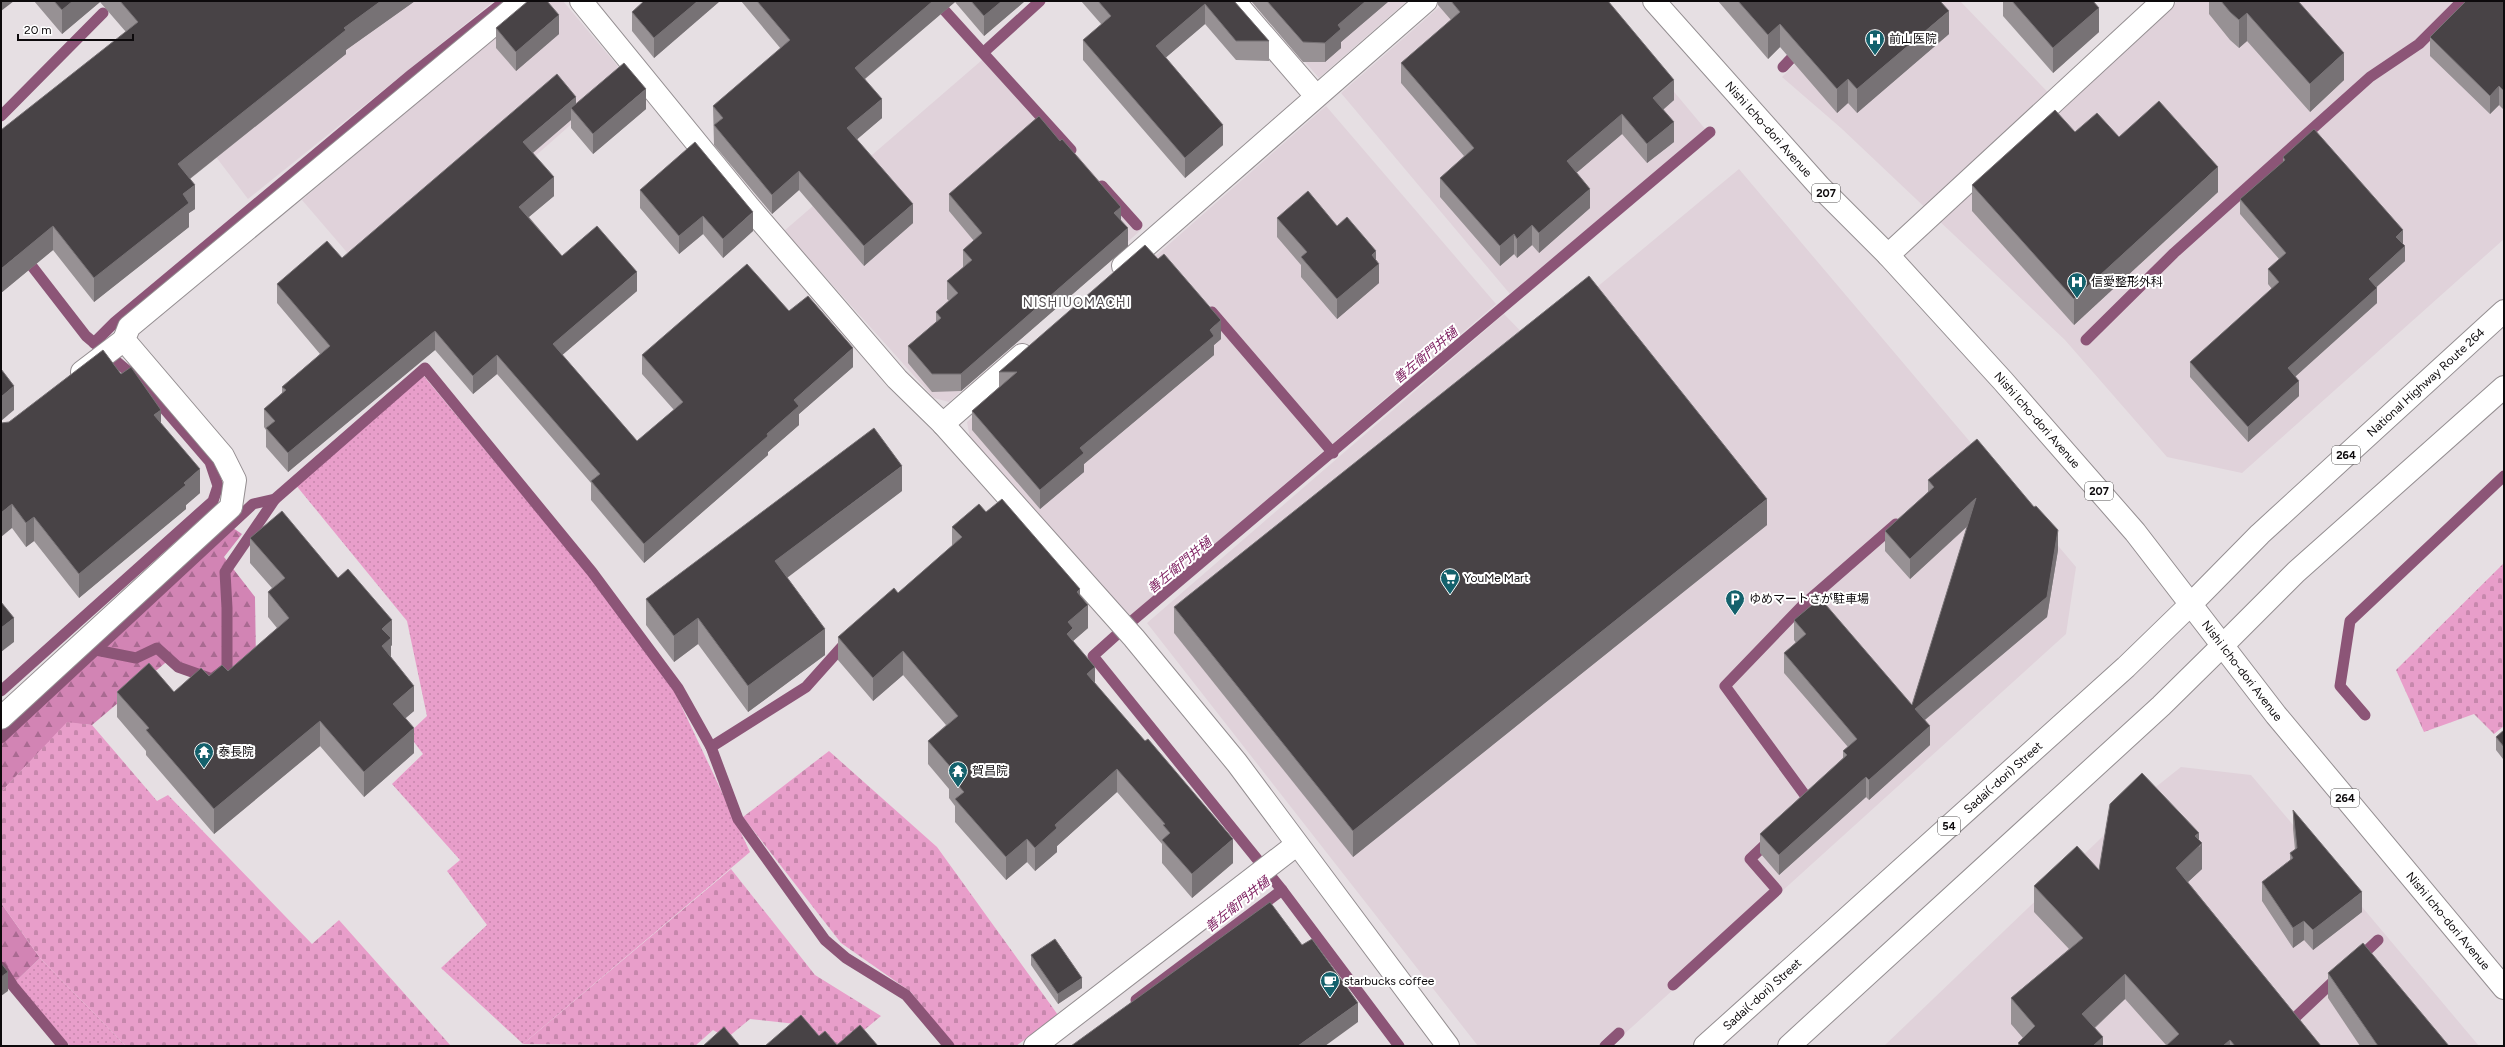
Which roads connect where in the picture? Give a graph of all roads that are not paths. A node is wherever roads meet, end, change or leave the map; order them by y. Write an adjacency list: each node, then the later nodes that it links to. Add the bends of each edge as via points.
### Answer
1 (522, 1): 12 (main road, via 129,327)
2 (581, 1): 15 (main road, via 798,264 897,379)
3 (1234, 1): 7 (main road)
4 (1426, 1): 7 (main road)
5 (1654, 1): 8 (main road, Nishi Icho-dori Avenue / 207, via 1820,187)
6 (2163, 1): 8 (main road)
7 (1316, 96): 9 (main road)
8 (1888, 256): 16 (main road, Nishi Icho-dori Avenue / 207, via 2130,526)
9 (1105, 281)
10 (2504, 311): 16 (main road, National Highway Route 264 / 264, via 2260,534)
11 (1039, 339): 15 (main road)
12 (112, 349): 13 (main road); 18 (main road, via 223,456 235,480 230,508)
13 (69, 383)
14 (2504, 386): 17 (main road, via 2296,572)
15 (943, 424): 19 (main road, via 1134,638 1237,763)
16 (2191, 604): 17 (main road, Nishi Icho-dori Avenue / 264); 23 (main road, Sadai(-dori) Street / 54, via 2126,667)
17 (2223, 645): 20 (main road, Nishi Icho-dori Avenue / 264, via 2276,715); 24 (main road, via 2161,706)
18 (1, 718)
19 (1288, 852): 21 (main road); 22 (main road)
20 (2504, 988)
21 (1035, 1046)
22 (1448, 1046)
23 (1705, 1046)
24 (1790, 1046)

